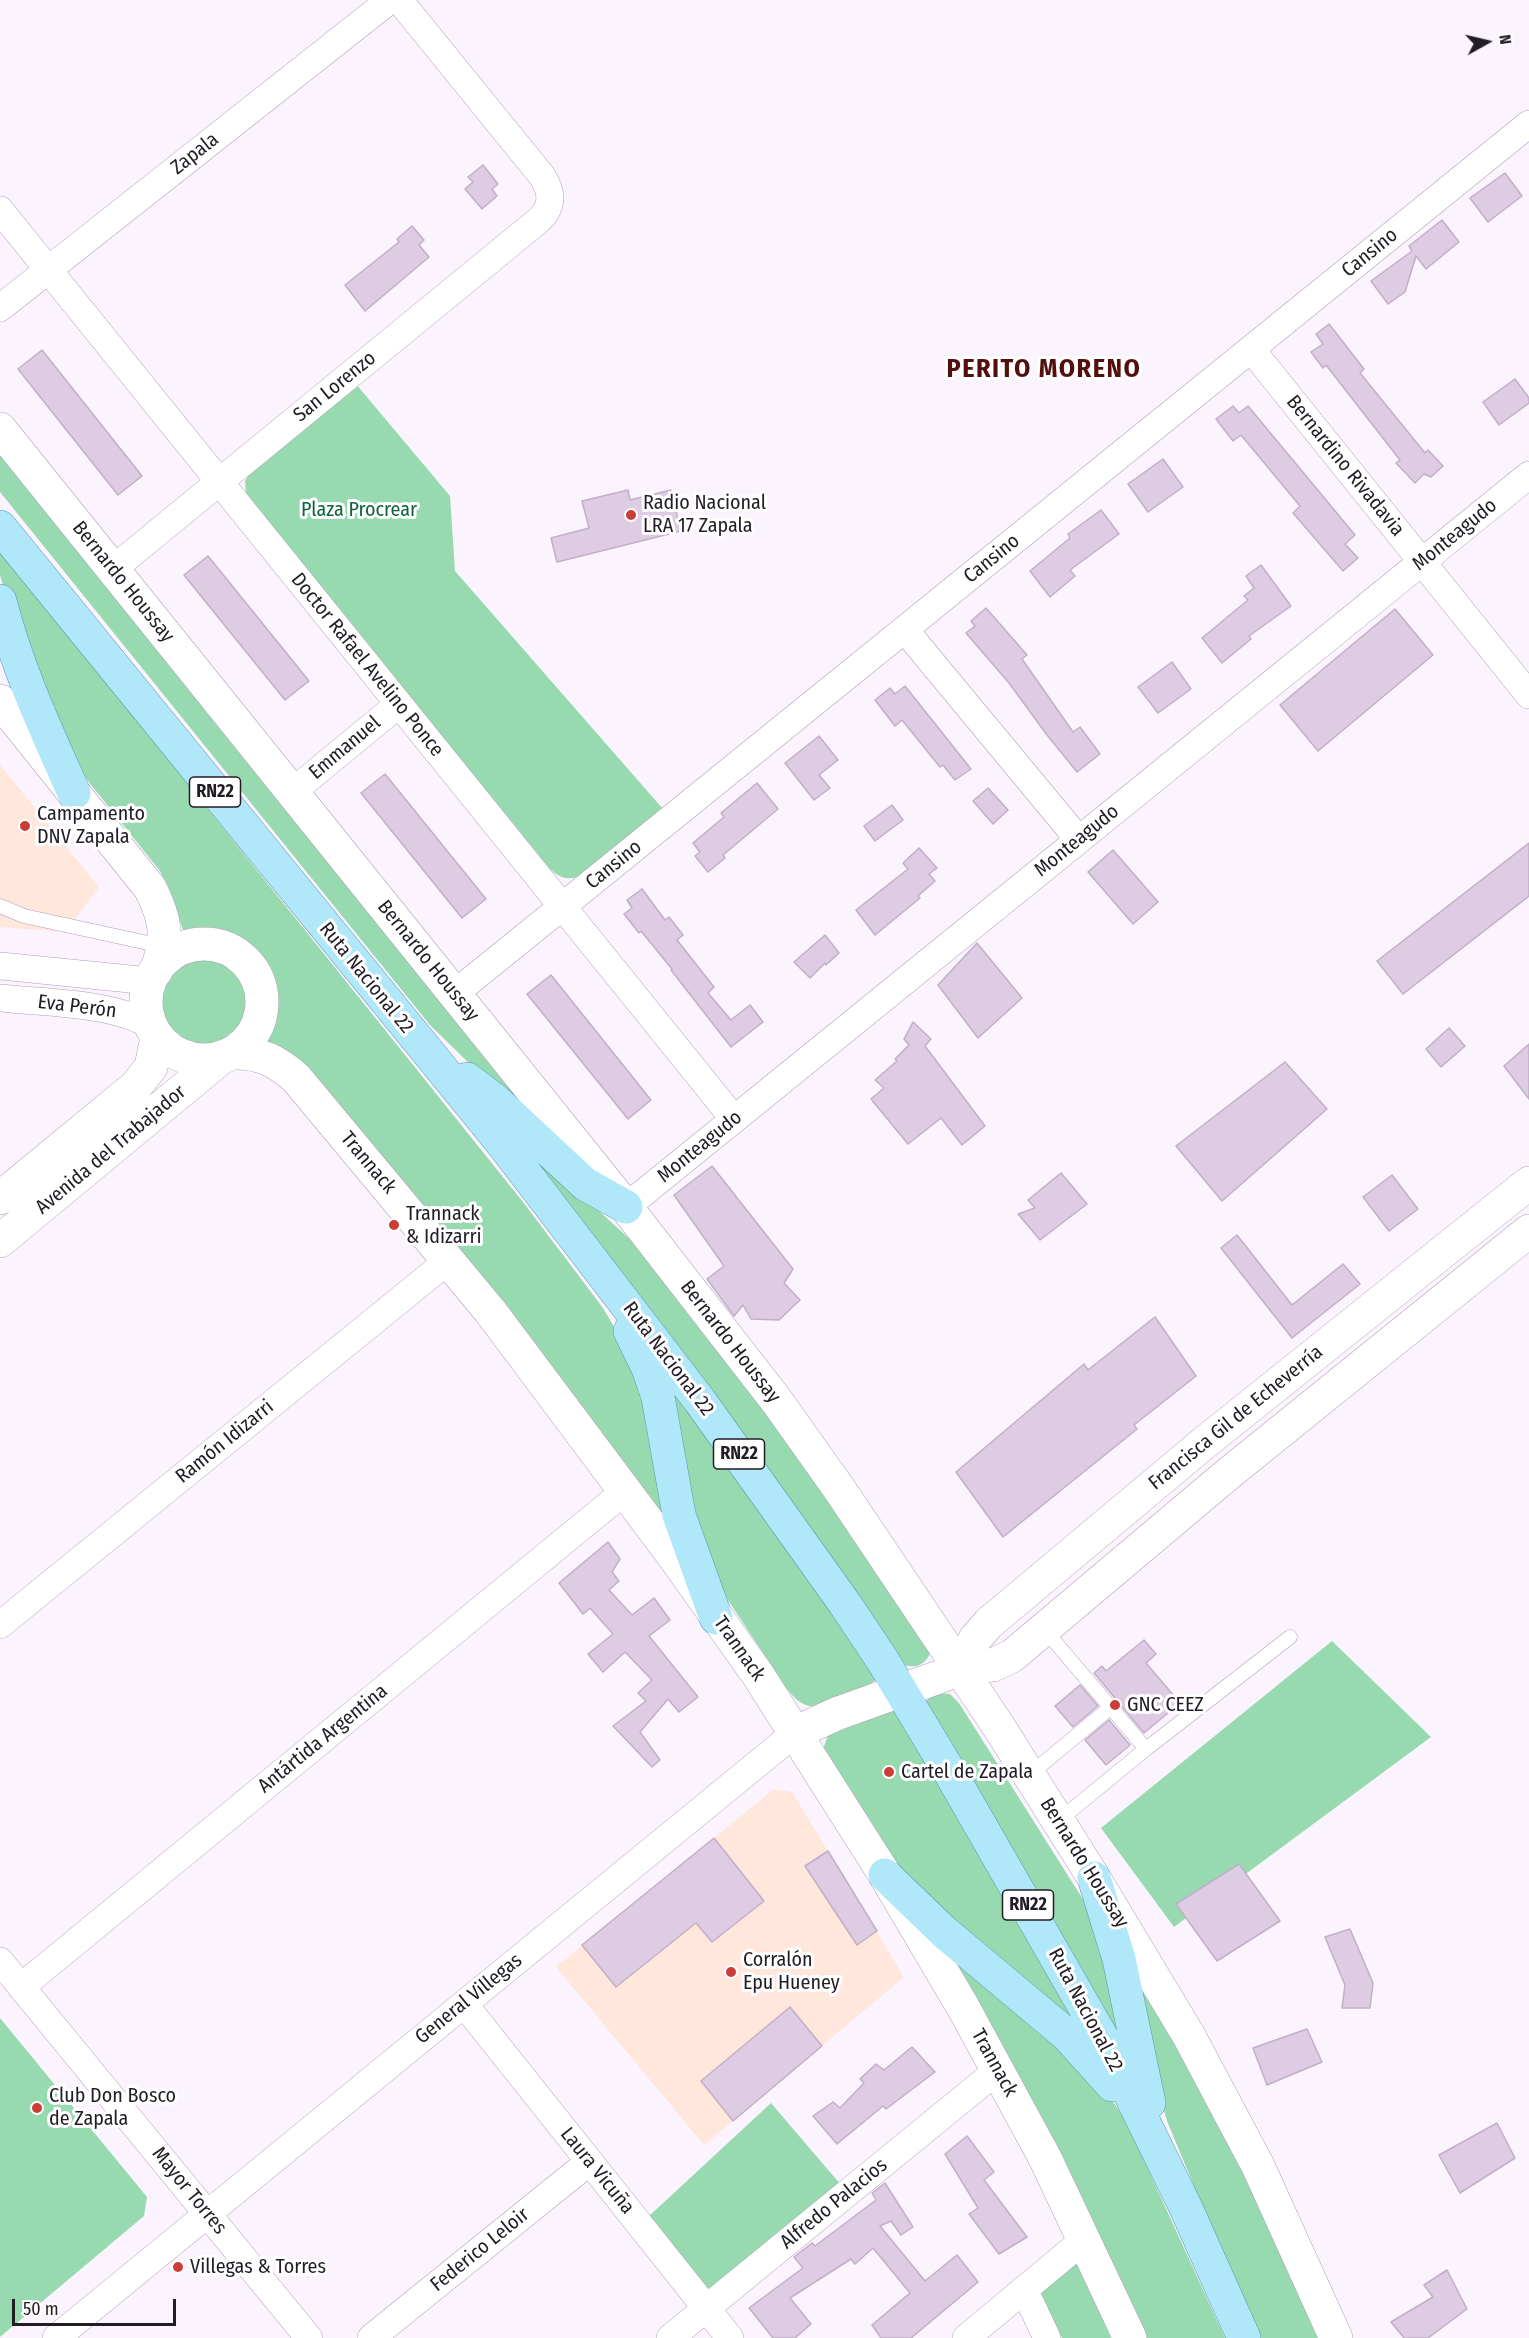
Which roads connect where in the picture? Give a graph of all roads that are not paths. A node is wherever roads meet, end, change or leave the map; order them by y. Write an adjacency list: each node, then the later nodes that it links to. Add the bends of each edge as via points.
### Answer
1 (390, 0): 5 (street, Zapala)
2 (399, 0): 10 (street, San Lorenzo, via 542,176 550,192 549,207 539,220)
3 (1529, 124): 7 (street, Cansino)
4 (0, 210): 5 (street, Doctor Rafael Avelino Ponce)
5 (48, 270): 6 (street, Zapala); 10 (street, Doctor Rafael Avelino Ponce)
6 (0, 308)
7 (1251, 349): 12 (street, Bernardino Rivadavia); 15 (street, Cansino)
8 (0, 429): 13 (street, Bernardo Houssay)
9 (1529, 475): 12 (street, Monteagudo)
10 (219, 482): 13 (street, San Lorenzo); 18 (street, Doctor Rafael Avelino Ponce)
11 (0, 527): 30 (main road, Ruta Nacional 22 / RN22)
12 (1422, 562): 16 (street, Bernardino Rivadavia); 21 (street, Monteagudo)
13 (113, 569): 19 (street, Bernardo Houssay)
14 (0, 601): 20 (main road, via 24,680)
15 (904, 630): 21 (street); 23 (street, Cansino)
16 (1529, 695)
17 (0, 701): 20 (street)
18 (399, 704): 19 (street, Emmanuel); 23 (street, Doctor Rafael Avelino Ponce)
19 (292, 792): 26 (street, Bernardo Houssay)
20 (74, 793): 24 (street, via 150,888 162,917)
21 (1079, 840): 31 (street, Monteagudo)
22 (0, 906): 24 (lane, via 24,916 148,943)
23 (562, 907): 26 (street, Cansino); 31 (street, Doctor Rafael Avelino Ponce)
24 (166, 960): 25 (street, Eva Perón); 28 (street, via 147,1004); 29 (street, via 208,944 239,955 251,967 263,998 259,1022 246,1044)
25 (0, 966)
26 (454, 994): 34 (street, Bernardo Houssay)
27 (0, 998): 28 (street, Eva Perón, via 112,1010 133,1015)
28 (155, 1032): 29 (street, Trannack, via 167,1047 193,1060); 33 (street, Avenida del Trabajador, via 151,1067 136,1086)
29 (227, 1056): 37 (street, Avenida del Trabajador); 38 (street, Trannack, via 266,1057 296,1078)
30 (430, 1057): 34 (main road, via 485,1092 585,1184); 35 (main road, Ruta Nacional 22 / RN22)
31 (734, 1119): 34 (street, Monteagudo)
32 (1529, 1183): 39 (street, Francisca Gil de Echeverría)
33 (0, 1197)
34 (626, 1207): 46 (street, Bernardo Houssay, via 776,1400)
35 (566, 1224): 42 (main road, via 648,1368 663,1421 679,1515); 47 (main road, Ruta Nacional 22 / RN22, via 755,1476)
36 (1529, 1231): 40 (street, Francisca Gil de Echeverría)
37 (0, 1241)
38 (449, 1260): 41 (street, Trannack); 43 (street, Ramón Idizarri)
39 (1204, 1443): 40 (street); 46 (street, Francisca Gil de Echeverría, via 989,1623 975,1639)
40 (1228, 1474): 44 (street, Francisca Gil de Echeverría)
41 (625, 1491): 42 (street, Trannack); 56 (street, Antártida Argentina)
42 (717, 1618): 49 (street, Trannack)
43 (0, 1625)
44 (1044, 1629): 46 (street, Francisca Gil de Echeverría, via 1004,1662); 48 (lane)
45 (1290, 1637): 50 (lane)
46 (961, 1669): 47 (street, Francisca Gil de Echeverría); 51 (street, Bernardo Houssay)
47 (901, 1691): 49 (street, General Villegas); 59 (main road, Ruta Nacional 22 / RN22, via 1058,1958)
48 (1111, 1707): 50 (lane); 51 (lane)
49 (795, 1733): 53 (street, Trannack); 57 (street, General Villegas)
50 (1146, 1749): 52 (lane)
51 (1029, 1775): 52 (street, Bernardo Houssay)
52 (1058, 1821): 54 (street, Bernardo Houssay)
53 (885, 1875): 58 (street, Trannack); 59 (main road, via 942,1931 1067,2035)
54 (1094, 1878): 61 (main road, via 1119,1959 1149,2103); 75 (street, Bernardo Houssay, via 1226,2103)
55 (0, 1961): 56 (street, Mayor Torres)
56 (21, 1987): 62 (street, Mayor Torres)
57 (464, 2004): 60 (street, Laura Vicuña); 62 (street, General Villegas)
58 (998, 2070): 63 (street, Trannack); 65 (street, Alfredo Palacios)
59 (1146, 2126): 61 (main road, Ruta Nacional 22 / RN22)
60 (589, 2162): 65 (street, Laura Vicuña); 68 (street, Federico Leloir)
61 (1185, 2206): 74 (main road, Ruta Nacional 22 / RN22)
62 (207, 2214): 66 (street, General Villegas); 67 (street, Mayor Torres)
63 (1085, 2239): 64 (street); 73 (street, Trannack)
64 (1024, 2289): 71 (street); 72 (street)
65 (706, 2308): 69 (street, Alfredo Palacios); 70 (street, Laura Vicuña)
66 (60, 2337)
67 (309, 2338)
68 (371, 2338)
69 (670, 2338)
70 (730, 2338)
71 (966, 2338)
72 (1047, 2338)
73 (1130, 2338)
74 (1245, 2338)
75 (1336, 2338)

